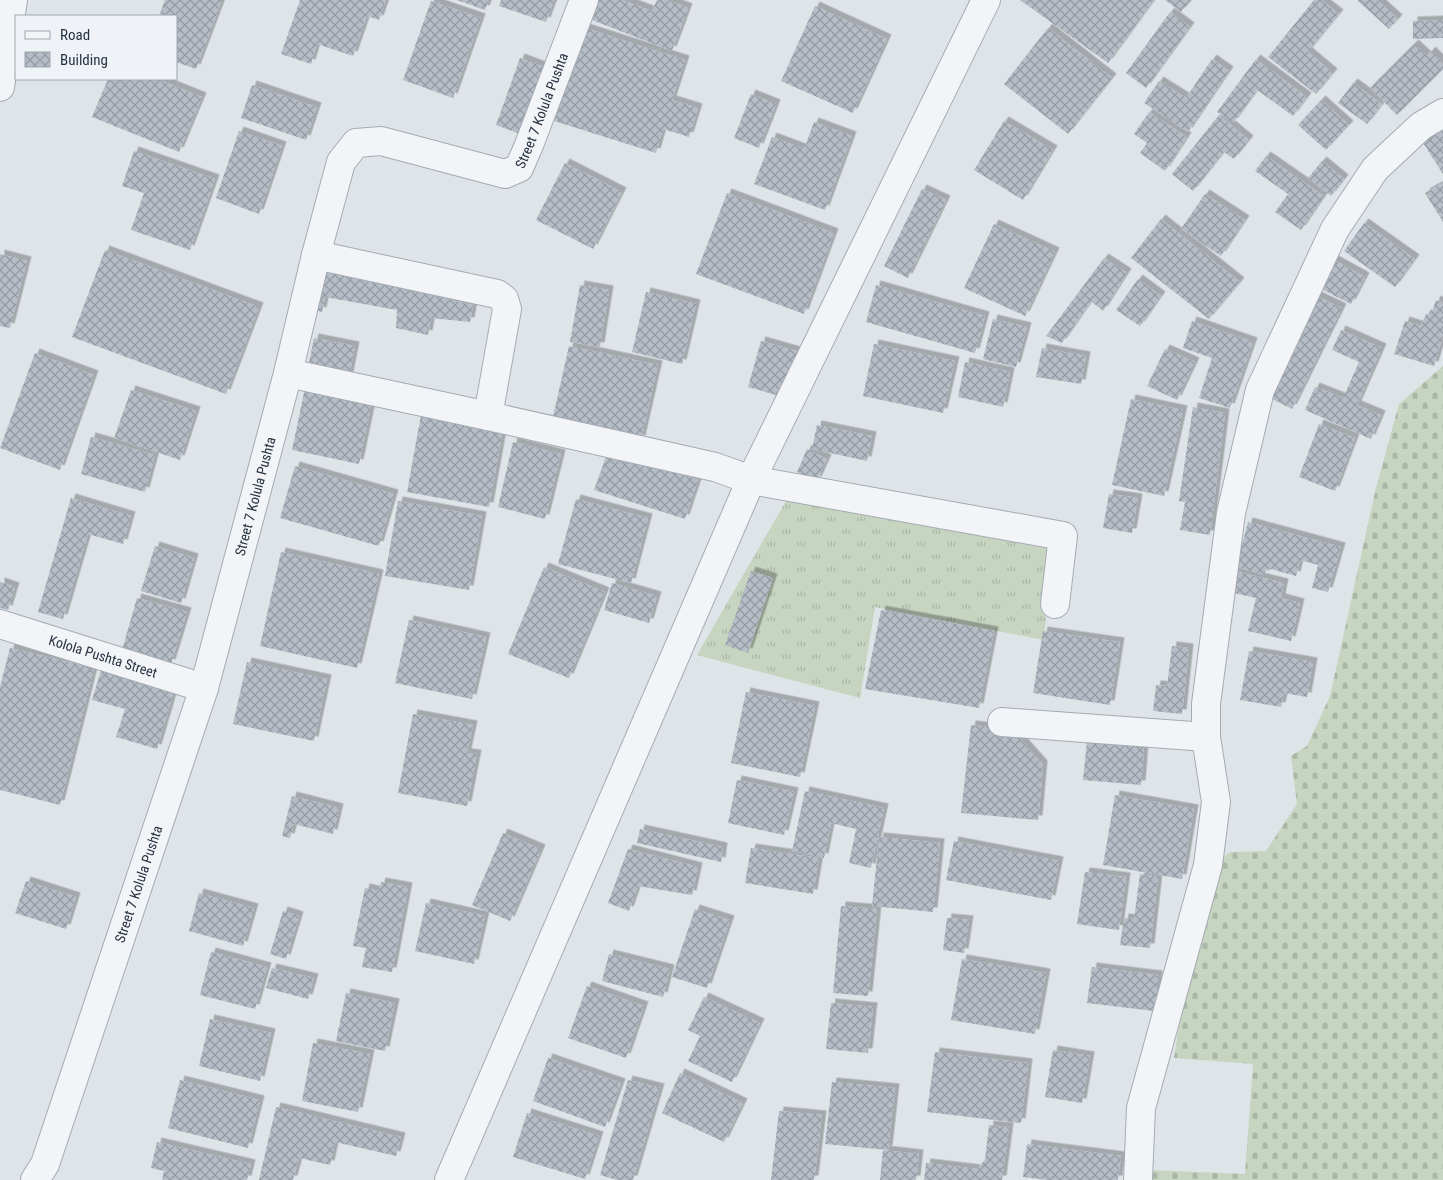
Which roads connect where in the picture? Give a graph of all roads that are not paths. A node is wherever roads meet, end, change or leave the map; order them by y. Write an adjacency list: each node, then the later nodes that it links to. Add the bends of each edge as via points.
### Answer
1 (13, 0): 4 (street)
2 (584, 0): 6 (street, Street 7 Kolula Pushta, via 519,168 505,174 381,141 356,143 341,162)
3 (986, 0): 9 (street)
4 (0, 87)
5 (1443, 113): 14 (street, via 1421,126 1375,169 1335,229 1260,390 1231,513 1206,704)
6 (316, 255): 7 (street, Street 7 Kolula Pushta); 8 (street, via 497,294 504,299 508,309)
7 (288, 374): 8 (street); 12 (street, Street 7 Kolula Pushta)
8 (488, 416): 9 (street, via 715,467)
9 (751, 480): 10 (street, via 1063,536); 16 (street)
10 (1055, 604)
11 (0, 624): 12 (street, Kolola Pushta Street)
12 (204, 688): 15 (street, Street 7 Kolula Pushta, via 45,1164)
13 (1002, 722): 14 (street)
14 (1206, 737): 17 (street, via 1216,802 1208,865 1141,1108)
15 (35, 1180)
16 (449, 1180)
17 (1138, 1180)

